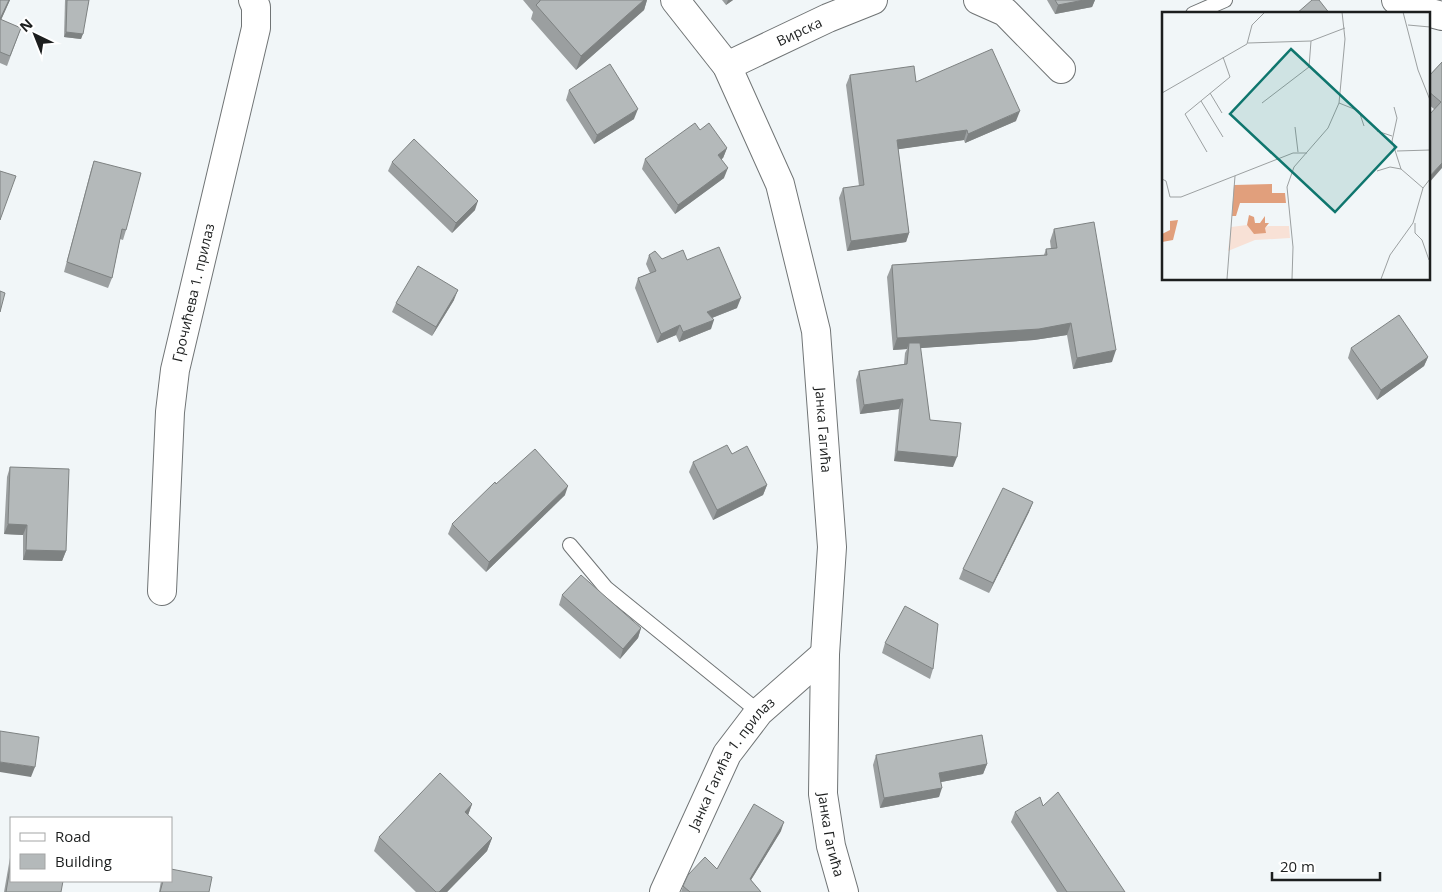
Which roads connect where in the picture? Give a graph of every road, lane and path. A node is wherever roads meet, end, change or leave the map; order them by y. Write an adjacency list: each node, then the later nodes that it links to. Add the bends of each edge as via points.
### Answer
1 (253, 0): 12 (street, Грочићева 1. прилаз, via 256,28 175,370 170,412)
2 (675, 0): 9 (street, Јанка Гагића)
3 (873, 0): 9 (street, Вирска)
4 (978, 0): 10 (street, via 1005,12)
5 (1225, 0): 7 (lane)
6 (1396, 0): 8 (street, via 1404,6)
7 (1198, 12)
8 (1427, 12)
9 (727, 66): 13 (street, Јанка Гагића, via 780,184 816,331 832,547)
10 (1062, 69)
11 (570, 545): 14 (lane, via 606,588)
12 (162, 590)
13 (826, 654): 14 (street, Јанка Гагића 1. прилаз); 16 (street, Јанка Гагића, via 823,794 831,846)
14 (759, 712): 15 (street, Јанка Гагића 1. прилаз, via 727,754)
15 (664, 892)
16 (844, 892)

